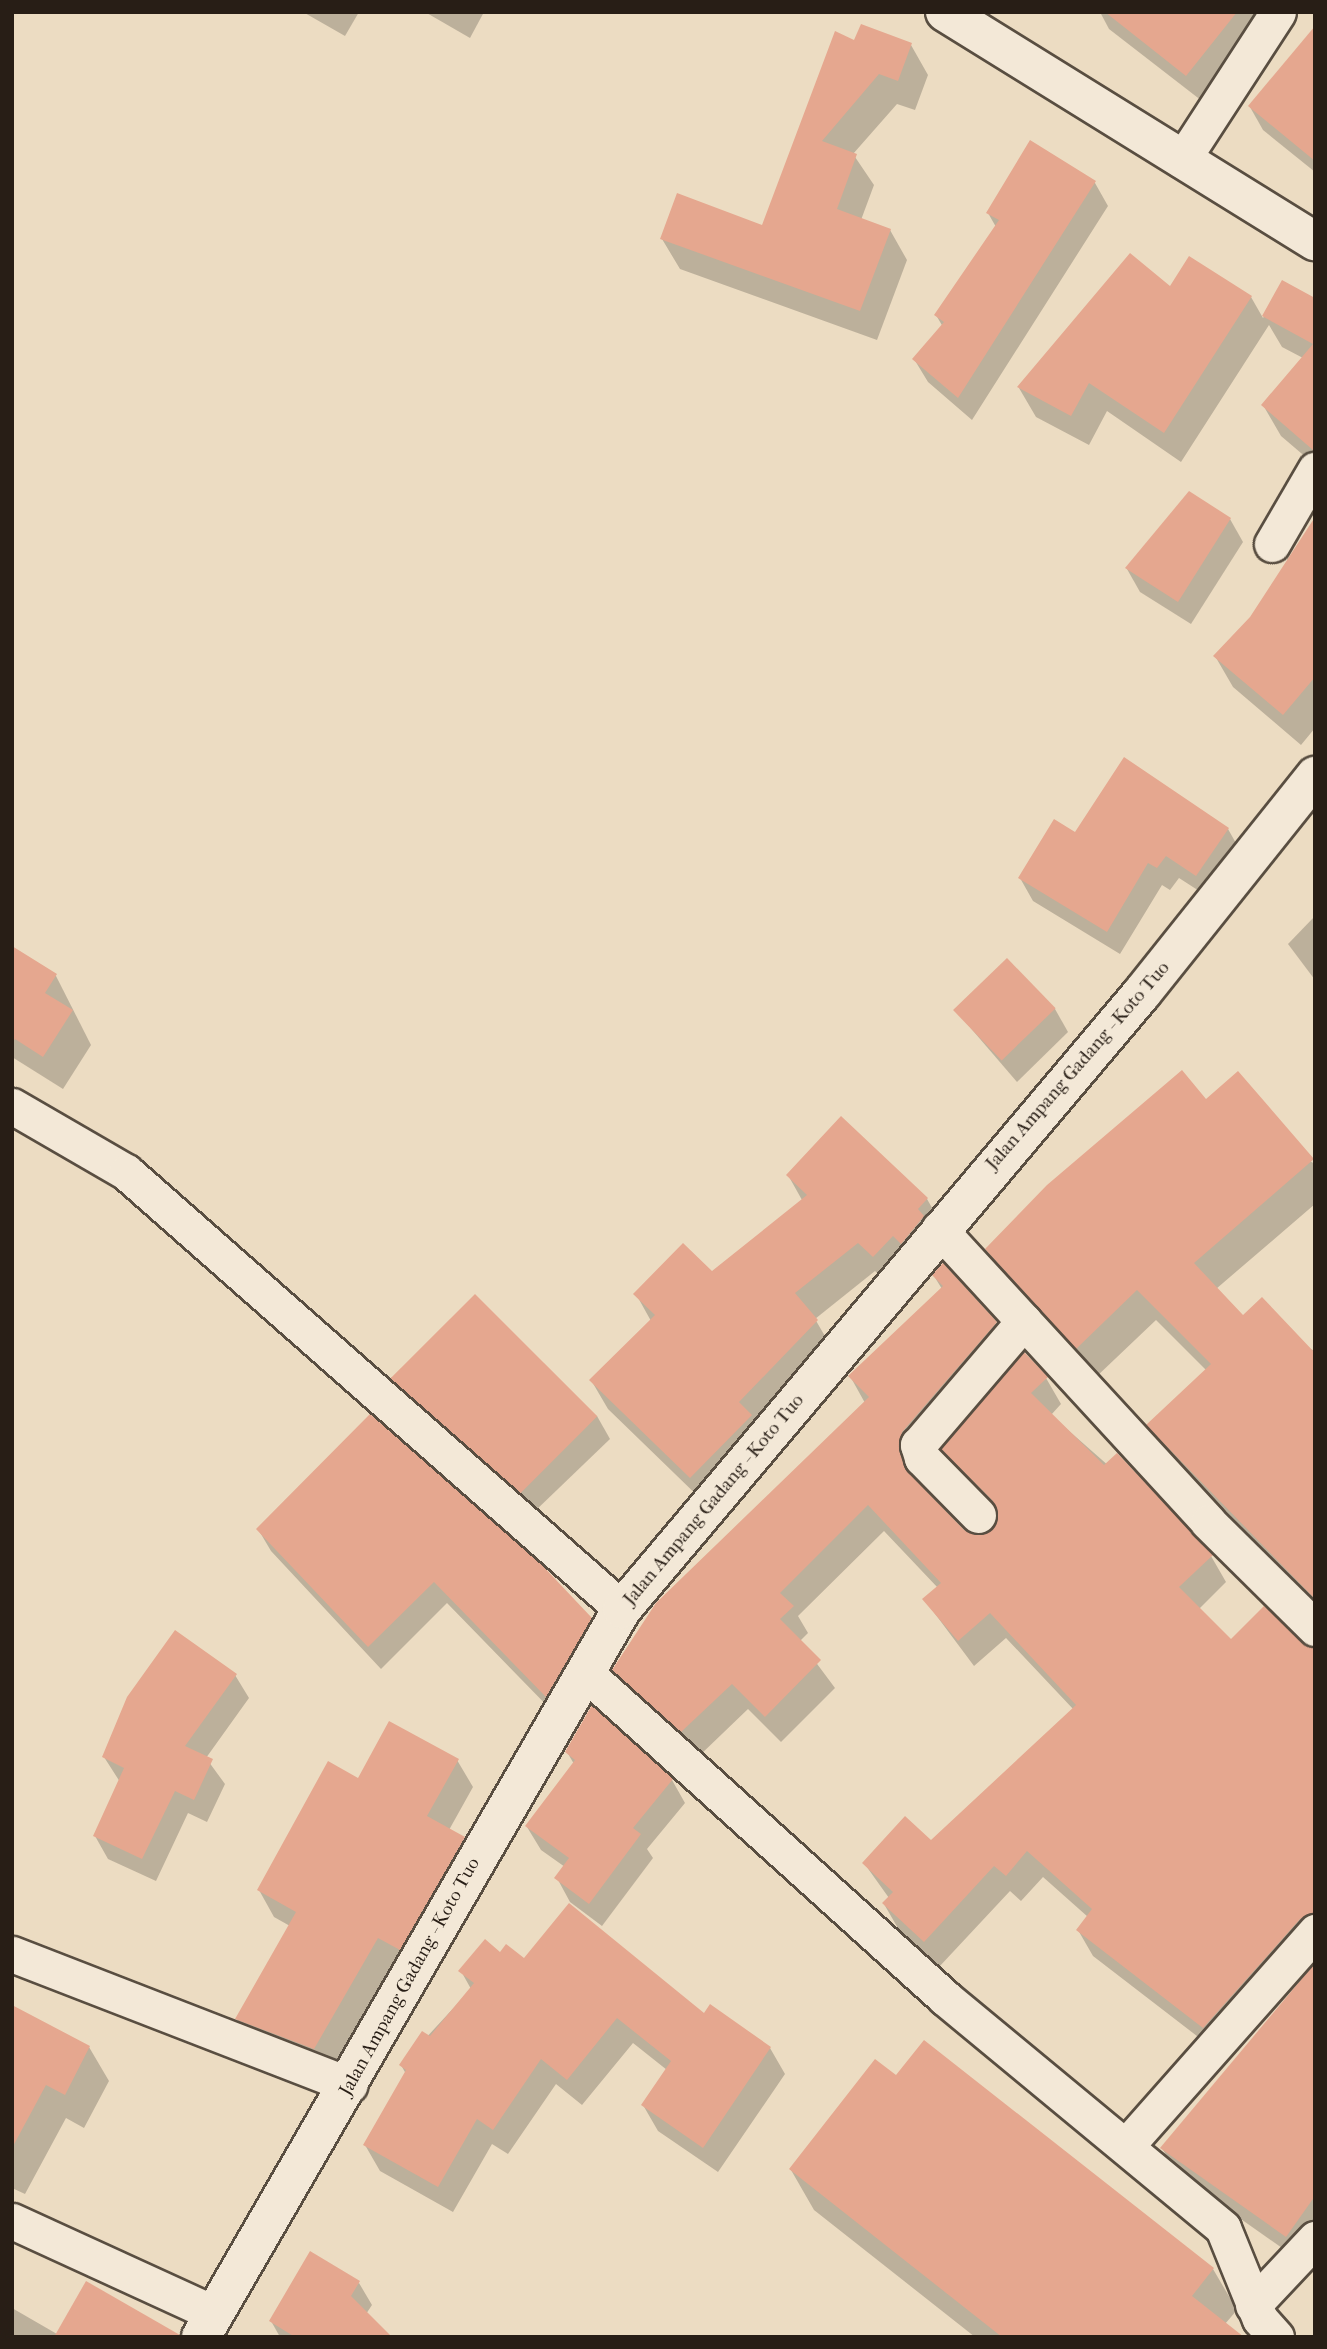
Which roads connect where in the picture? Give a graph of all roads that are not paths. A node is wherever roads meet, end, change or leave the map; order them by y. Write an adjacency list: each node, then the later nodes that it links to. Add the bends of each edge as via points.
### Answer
1 (945, 12): 3 (street)
2 (1278, 12): 3 (street)
3 (1182, 160): 4 (street)
4 (1315, 241)
5 (1315, 470): 6 (street)
6 (1272, 544)
7 (1315, 776): 9 (street, Jalan Ampang Gadang - Koto Tuo, via 1142,993)
8 (12, 1106): 12 (street, via 126,1172)
9 (939, 1228): 10 (street); 12 (street, Jalan Ampang Gadang - Koto Tuo)
10 (1024, 1321): 11 (street, via 918,1445 922,1458); 13 (street)
11 (978, 1516)
12 (622, 1609): 14 (street, Jalan Ampang Gadang - Koto Tuo)
13 (1315, 1628)
14 (589, 1675): 17 (street, Jalan Ampang Gadang - Koto Tuo, via 441,1916); 18 (street, via 944,1997)
15 (1315, 1932): 18 (street)
16 (12, 1954): 17 (street)
17 (349, 2085): 22 (street, Jalan Ampang Gadang - Koto Tuo)
18 (1126, 2146): 21 (street, via 1223,2228)
19 (12, 2221): 22 (street)
20 (1315, 2239): 21 (street)
21 (1253, 2305): 23 (street)
22 (207, 2325)
23 (1276, 2337)

